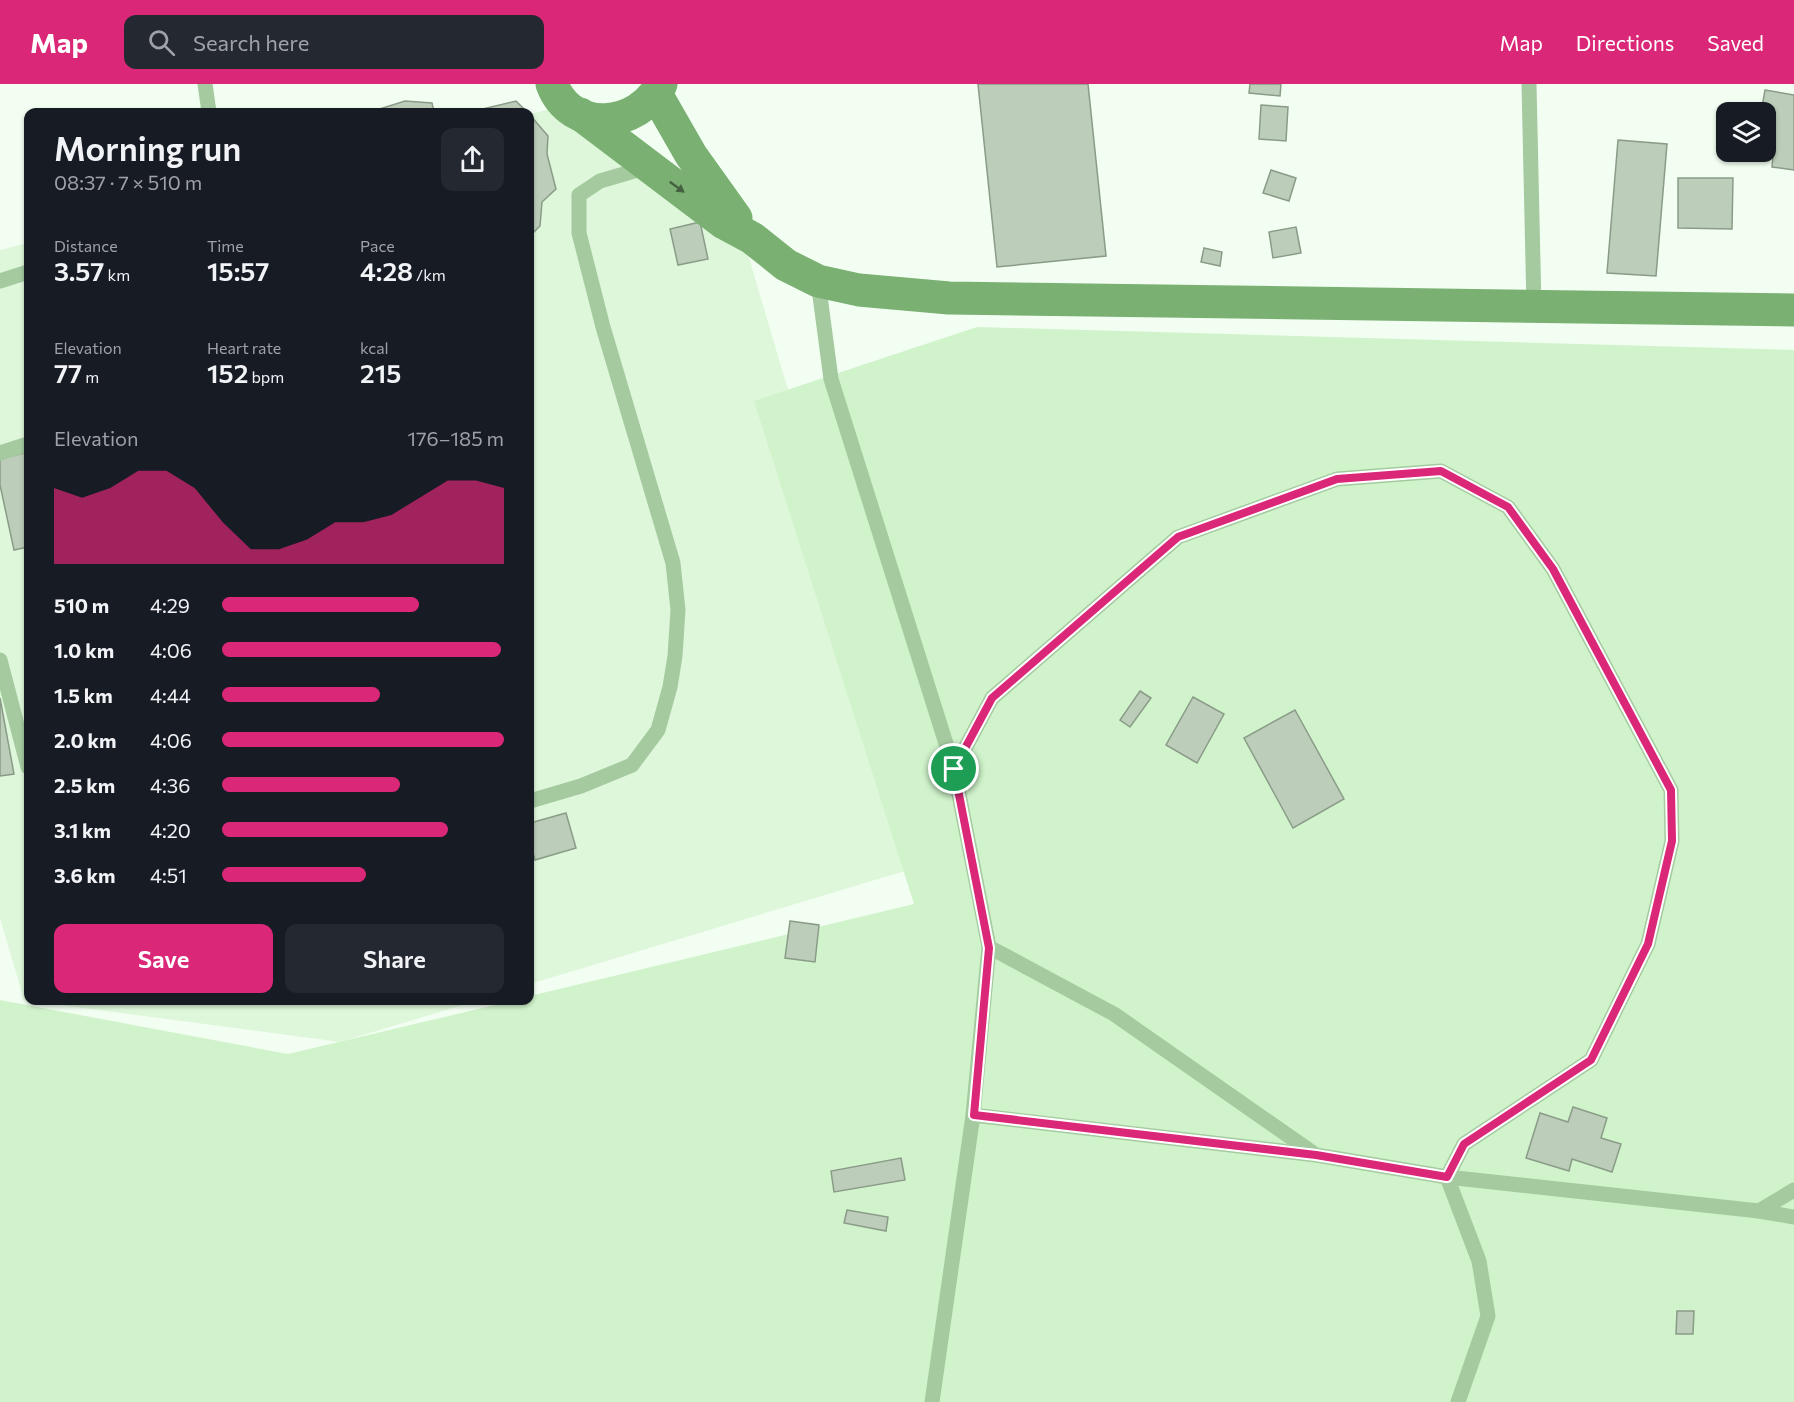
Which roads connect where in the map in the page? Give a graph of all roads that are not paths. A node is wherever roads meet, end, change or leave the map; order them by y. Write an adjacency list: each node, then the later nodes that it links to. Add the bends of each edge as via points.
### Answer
1 (206, 84): 5 (lane)
2 (1529, 84): 12 (lane)
3 (549, 86): 6 (main road)
4 (659, 89): 6 (main road, via 630,116 596,120); 8 (main road, via 691,155)
5 (209, 108)
6 (580, 114): 7 (main road)
7 (648, 167): 8 (main road, one-way to 8, via 724,223); 19 (lane, via 600,181 579,195 579,233 672,563 678,610 670,687 658,730 632,765)
8 (752, 238): 11 (main road, via 786,265)
9 (24, 273): 10 (lane)
10 (0, 281)
11 (818, 281): 12 (main road, via 859,290 949,298); 18 (lane, via 831,380)
12 (1534, 308): 13 (main road)
13 (1794, 310)
14 (24, 445): 15 (lane)
15 (0, 453)
16 (0, 660): 17 (lane)
17 (24, 752)
18 (954, 769): 20 (lane); 23 (lane, via 992,698 1178,537 1337,479 1441,471 1508,507 1553,569 1671,790 1672,841 1648,944 1591,1060 1464,1144)
19 (534, 800)
20 (989, 948): 21 (lane); 22 (lane, via 1114,1014)
21 (974, 1115): 22 (lane); 27 (lane)
22 (1316, 1155): 23 (lane)
23 (1447, 1177): 25 (lane); 28 (lane, via 1479,1261 1488,1316)
24 (1794, 1190): 25 (lane)
25 (1759, 1211): 26 (lane)
26 (1794, 1217)
27 (932, 1402)
28 (1458, 1402)

